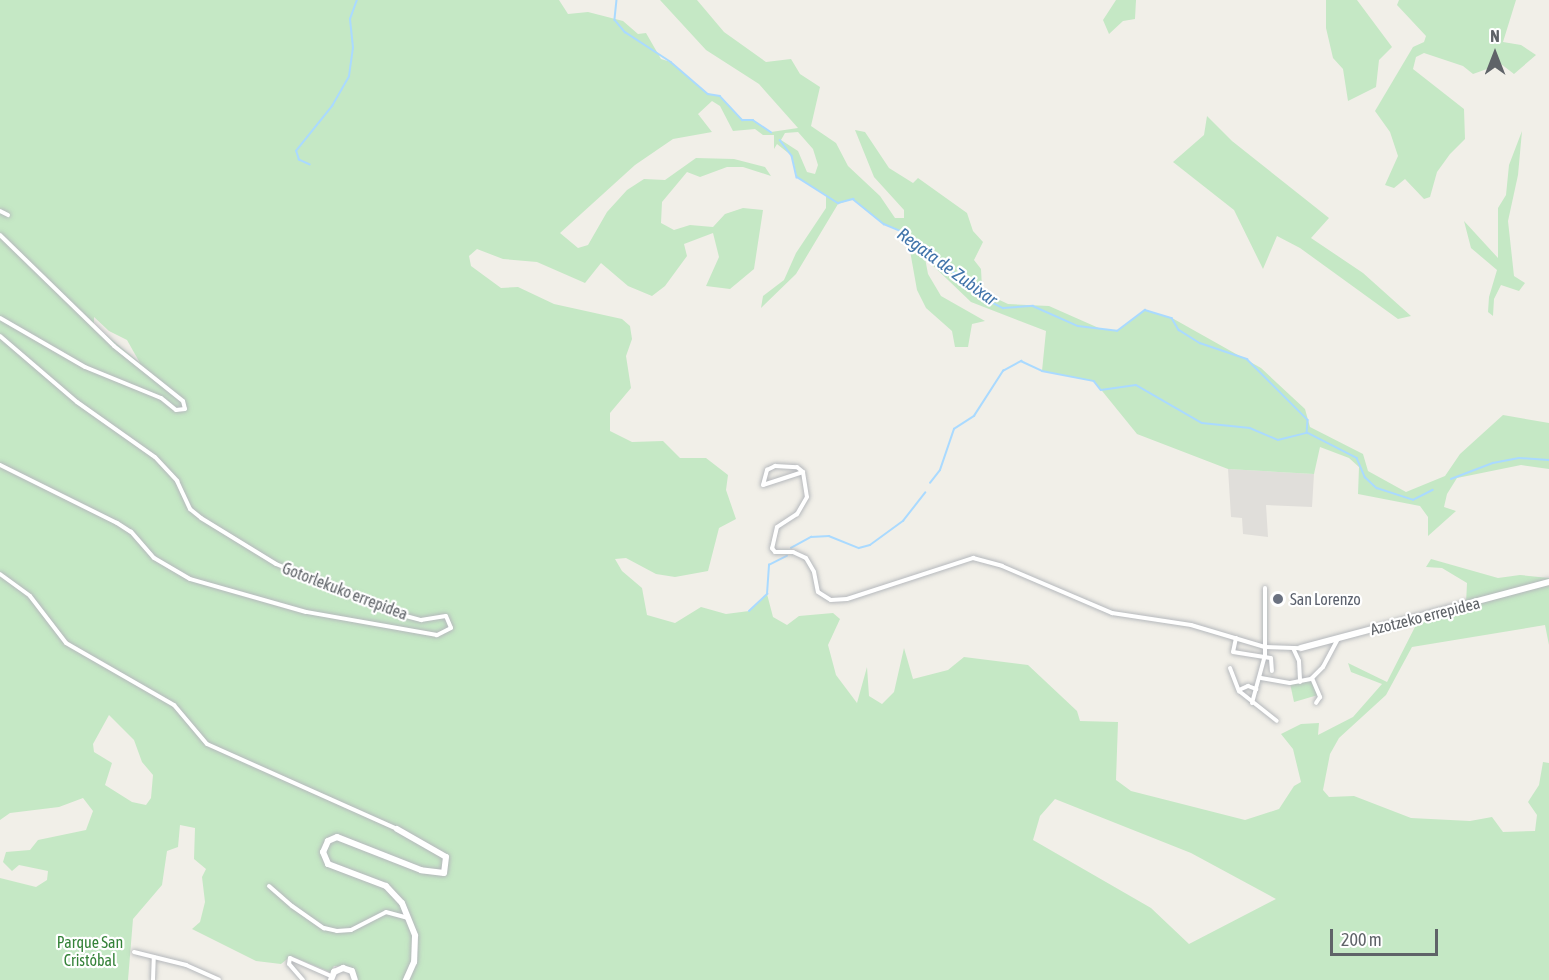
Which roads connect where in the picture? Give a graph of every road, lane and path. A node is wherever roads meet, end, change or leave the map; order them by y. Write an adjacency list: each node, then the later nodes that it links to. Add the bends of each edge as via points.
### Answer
1 (0, 211): 2 (street)
2 (8, 215)
3 (0, 235): 4 (street, via 114,346 183,401 185,409 176,410 161,398 85,367)
4 (0, 318)
5 (0, 336): 6 (street, Gotorlekuko errepidea, via 77,402 155,457 177,481 190,509 201,518 276,564 402,615 421,620 446,616 452,628 437,635 306,612 190,579 154,558 131,532 117,523)
6 (0, 465)
7 (802, 472): 7 (street, via 775,466 767,470 763,485); 11 (street, via 807,496 797,514 777,527 772,548 806,558 818,592 837,601 973,558 1002,566 1112,613 1191,625)
8 (0, 574): 27 (street, via 30,596 66,643 174,705 207,744)
9 (1549, 582): 12 (street, Azotzeko errepidea)
10 (1265, 588): 13 (street)
11 (1236, 638): 13 (street); 16 (street, via 1233,652)
12 (1338, 639): 15 (street, Azotzeko errepidea); 20 (street, via 1323,667)
13 (1265, 647): 14 (street); 16 (street)
14 (1292, 648): 15 (street); 21 (street, via 1299,661)
15 (1302, 648)
16 (1265, 656): 18 (street, via 1272,658); 19 (street)
17 (1230, 668): 23 (street)
18 (1272, 671)
19 (1261, 678): 21 (street); 22 (street)
20 (1312, 678): 21 (street); 25 (street, via 1320,698)
21 (1300, 682)
22 (1256, 689): 23 (street, via 1248,686); 24 (street)
23 (1239, 690): 24 (street)
24 (1252, 703): 26 (street)
25 (1316, 703)
26 (1277, 721)
27 (397, 829): 29 (street, via 446,858 444,873 421,870 337,837 328,841 323,852 328,864 391,890)
28 (269, 886): 29 (street, via 324,928 351,930 391,911)
29 (408, 918): 38 (street, via 415,946)
30 (134, 952): 31 (street)
31 (154, 957): 32 (street); 34 (street)
32 (211, 978): 35 (street)
33 (331, 978): 36 (street, via 290,958 289,964); 37 (street, via 338,969 348,968)
34 (153, 980)
35 (219, 980)
36 (303, 980)
37 (355, 980)
38 (406, 980)

